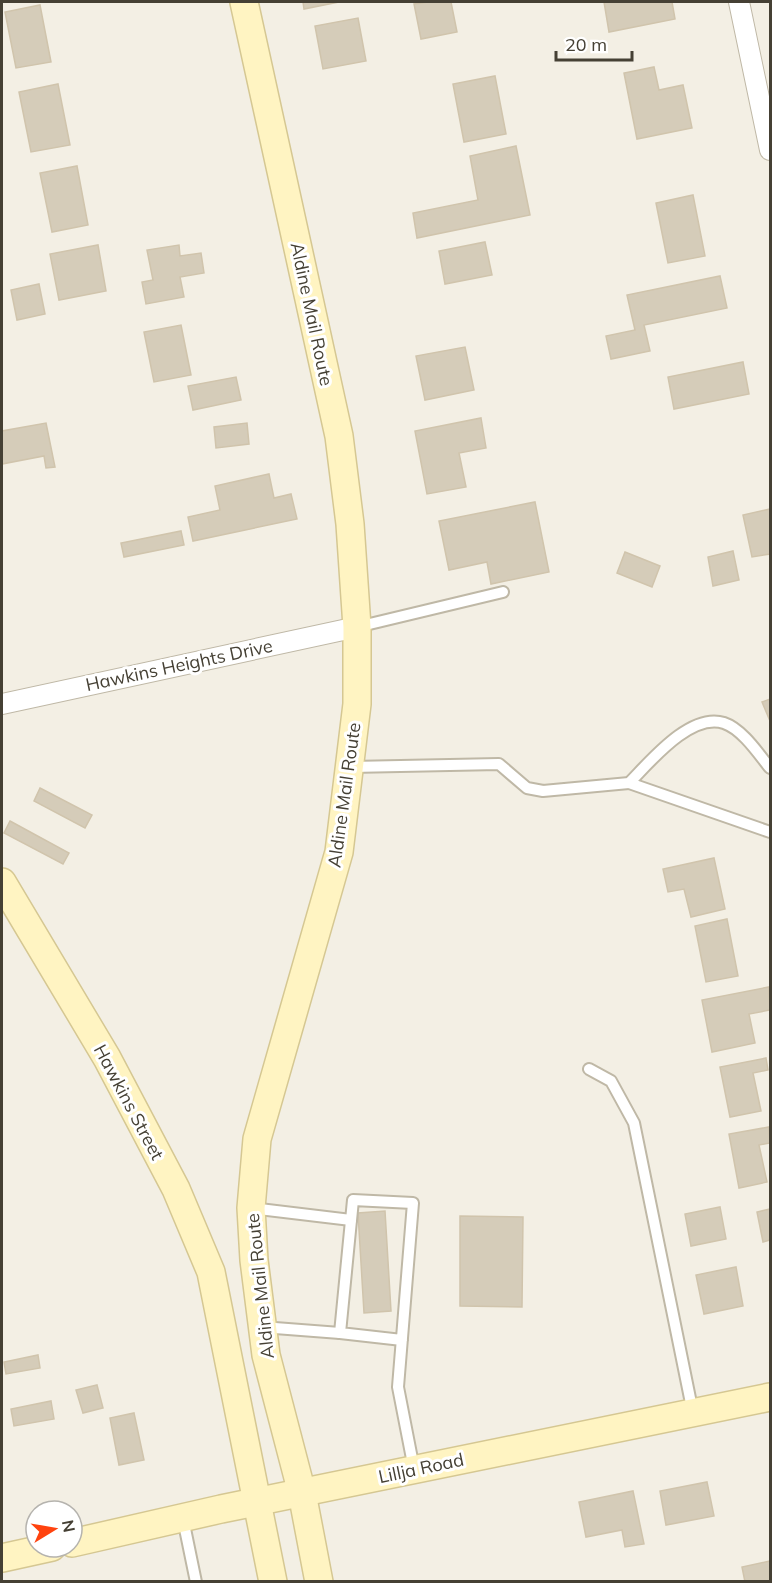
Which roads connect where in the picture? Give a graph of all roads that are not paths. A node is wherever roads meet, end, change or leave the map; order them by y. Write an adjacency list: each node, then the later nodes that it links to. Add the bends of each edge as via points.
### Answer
1 (244, 2): 5 (main road, Aldine Mail Route, via 339,436)
2 (739, 2): 3 (street)
3 (771, 150)
4 (503, 592): 5 (lane)
5 (357, 627): 6 (street, Hawkins Heights Drive); 7 (main road, Aldine Mail Route, via 357,704)
6 (2, 704)
7 (351, 767): 9 (lane, via 499,764 527,788 543,791); 13 (main road, Aldine Mail Route, via 339,852 257,1139)
8 (771, 768): 9 (lane, via 740,734 723,723 704,724 670,741)
9 (629, 783): 10 (lane)
10 (771, 832)
11 (2, 882): 22 (main road, Hawkins Street, via 106,1058 176,1189 211,1272)
12 (589, 1069): 19 (lane, via 611,1081 634,1123)
13 (251, 1208): 14 (lane); 15 (main road, Aldine Mail Route)
14 (351, 1220): 16 (lane); 17 (lane, via 353,1200 413,1203)
15 (262, 1327): 16 (lane); 21 (main road, Aldine Mail Route)
16 (340, 1333): 17 (lane)
17 (402, 1340): 20 (lane, via 398,1387)
18 (771, 1397): 19 (main road, Lillja Road)
19 (693, 1413): 20 (main road, Lillja Road)
20 (414, 1469): 21 (main road, Lillja Road)
21 (302, 1493): 22 (main road, Lillja Road); 29 (main road, Aldine Mail Route)
22 (257, 1503): 23 (main road, Lillja Road); 28 (main road)
23 (183, 1519): 24 (main road, Lillja Road); 27 (lane)
24 (84, 1540)
25 (24, 1553): 26 (main road)
26 (2, 1558)
27 (196, 1581)
28 (273, 1581)
29 (319, 1581)

